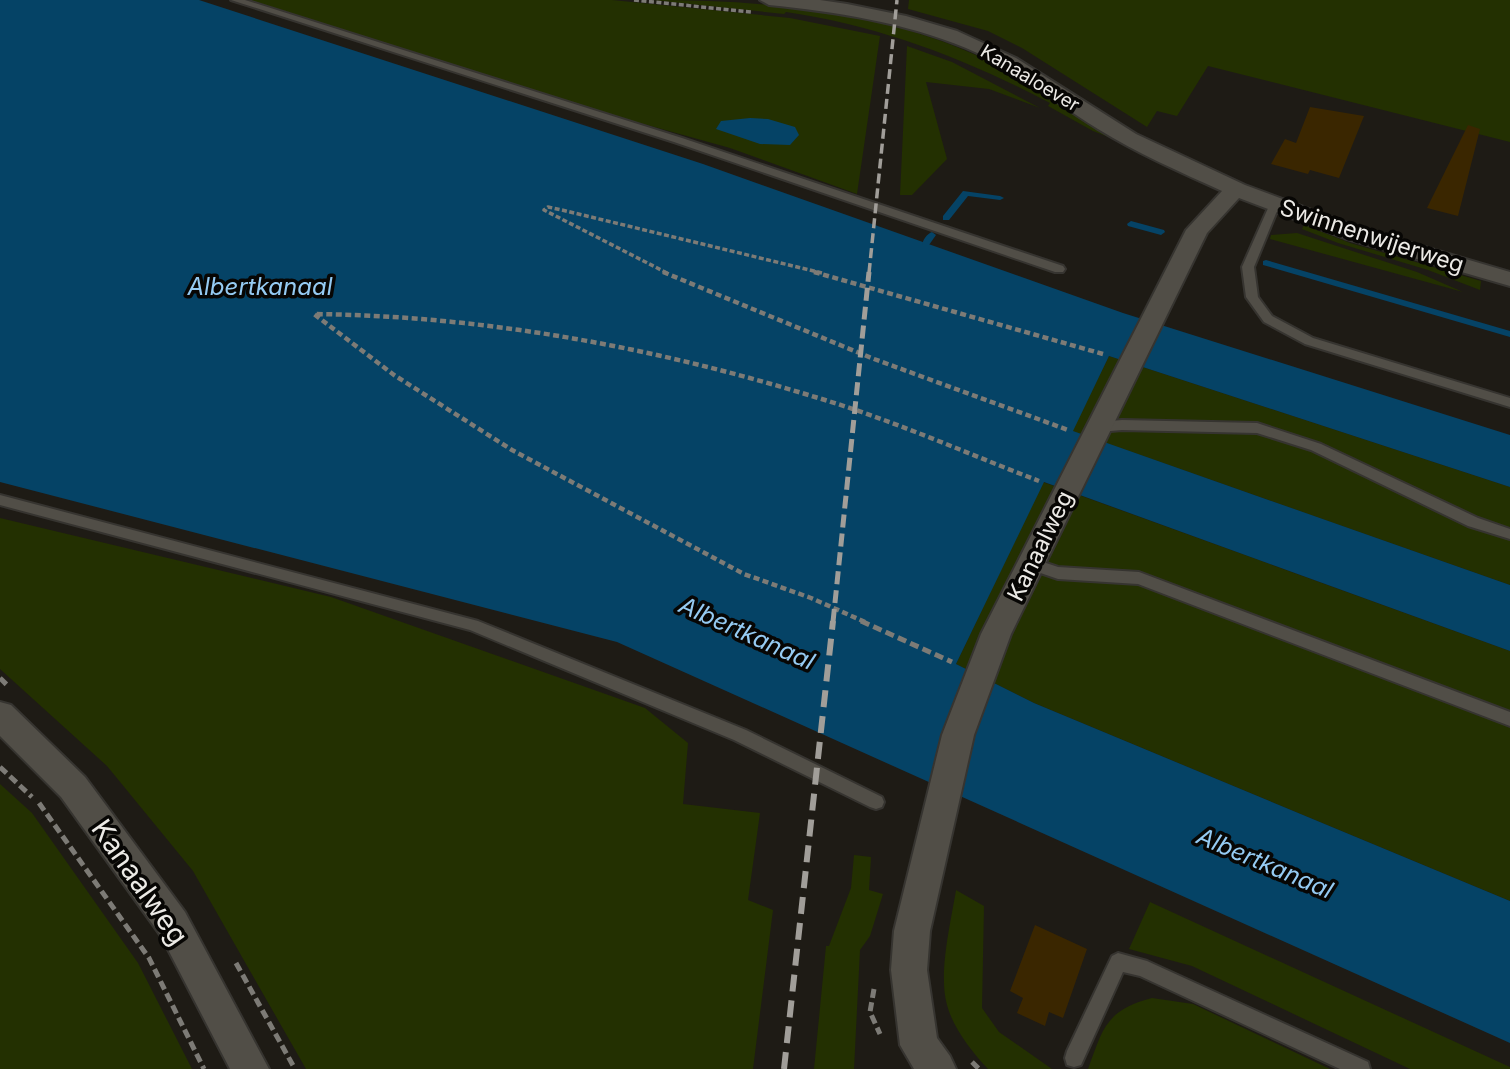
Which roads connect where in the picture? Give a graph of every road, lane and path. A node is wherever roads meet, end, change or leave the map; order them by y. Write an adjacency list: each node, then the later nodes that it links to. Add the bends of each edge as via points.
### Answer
1 (236, 0): 6 (lane, via 678,140)
2 (634, 0): 3 (path)
3 (763, 6): 4 (street, Kanaaloever, via 855,10 974,45 1029,73 1105,125)
4 (1235, 189): 5 (street, Swinnenwijerweg); 10 (street, Kanaalweg, via 1197,230)
5 (1274, 206): 7 (street, Swinnenwijerweg, via 1391,246); 9 (lane, via 1248,267 1252,298 1268,319 1309,341)
6 (1059, 269)
7 (1510, 279)
8 (1109, 356): 10 (path, via 849,280 562,209 544,210 668,274 851,350)
9 (1510, 403)
10 (1085, 429): 13 (lane, via 1122,425 1257,428 1316,447 1473,522); 14 (street, Kanaalweg)
11 (1044, 482): 15 (path, via 817,397 699,365 522,330 391,315 314,314 394,375 512,450 744,574 811,598)
12 (0, 500): 19 (lane, via 473,625 740,735)
13 (1510, 534)
14 (1031, 564): 17 (lane, via 1058,573 1139,579); 23 (street, Kanaalweg, via 996,634 958,735 912,931 909,970 919,1045)
15 (956, 664)
16 (0, 715): 22 (street, Kanaalweg, via 73,787 173,924)
17 (1510, 719)
18 (0, 767): 21 (path, via 40,805 149,958)
19 (876, 802)
20 (1074, 1058): 24 (lane, via 1118,962 1141,967)
21 (204, 1069)
22 (250, 1069)
23 (937, 1069)
24 (1361, 1069)

